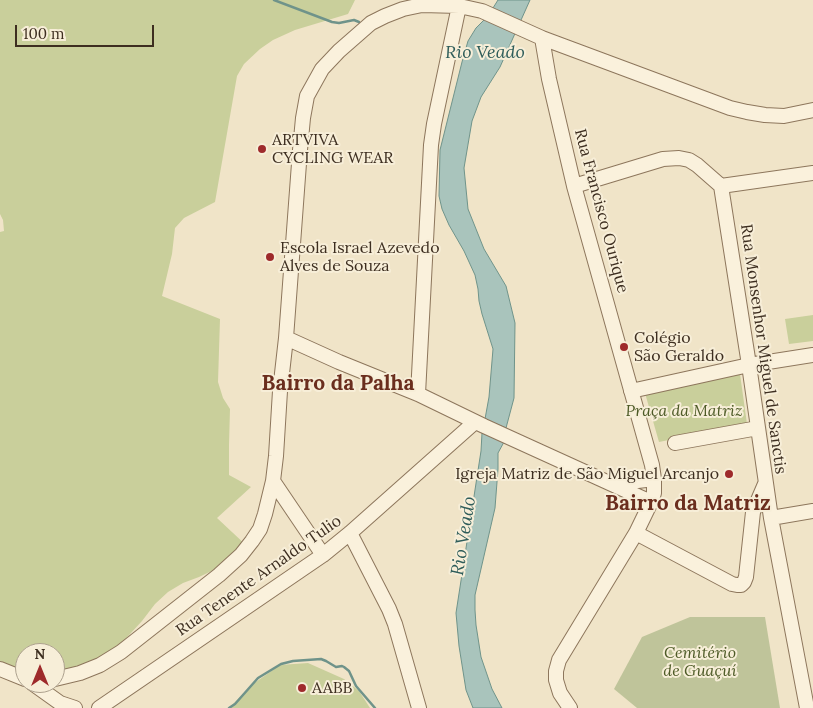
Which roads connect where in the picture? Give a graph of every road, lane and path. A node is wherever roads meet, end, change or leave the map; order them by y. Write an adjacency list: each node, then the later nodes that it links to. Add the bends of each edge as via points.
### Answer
1 (461, 3): 2 (street); 8 (street, via 403,9 371,22 322,69 308,96 303,118); 13 (street, via 431,145)
2 (542, 38): 3 (street, via 730,108 784,116); 6 (street, Rua Francisco Ourique)
3 (813, 110)
4 (813, 173): 7 (street)
5 (813, 182): 7 (street)
6 (574, 186): 7 (street, via 664,159 679,158 697,165); 12 (street, Rua Francisco Ourique)
7 (721, 190): 11 (street, Rua Monsenhor Miguel de Sanctis)
8 (286, 338): 13 (street); 18 (street)
9 (813, 346): 11 (street)
10 (813, 355): 11 (street)
11 (748, 361): 12 (street); 15 (street, Rua Monsenhor Miguel de Sanctis)
12 (631, 391): 17 (street, Rua Francisco Ourique)
13 (418, 394): 14 (street)
14 (480, 424): 19 (street); 24 (street, Rua Tenente Arnaldo Tulio)
15 (758, 428): 16 (street); 20 (street, Rua Monsenhor Miguel de Sanctis)
16 (675, 443)
17 (654, 479): 19 (street); 21 (street, Rua Francisco Ourique)
18 (273, 481): 26 (street); 29 (street, via 260,529 242,555 121,652 100,665)
19 (612, 484): 21 (street)
20 (765, 484): 23 (street, Rua Monsenhor Miguel de Sanctis); 25 (street, via 753,512 746,578 741,585 732,584)
21 (651, 502): 25 (street, Rua Francisco Ourique)
22 (813, 511): 23 (street)
23 (771, 518): 35 (street, Rua Monsenhor Miguel de Sanctis)
24 (350, 533): 26 (street, Rua Tenente Arnaldo Tulio); 33 (street, via 395,624)
25 (636, 533): 34 (street, Rua Francisco Ourique, via 560,660 556,680)
26 (323, 555): 31 (street, Rua Tenente Arnaldo Tulio)
27 (0, 669): 28 (street)
28 (15, 675)
29 (65, 676)
30 (46, 693): 32 (street)
31 (101, 707)
32 (75, 708)
33 (419, 708)
34 (570, 708)
35 (807, 708)

